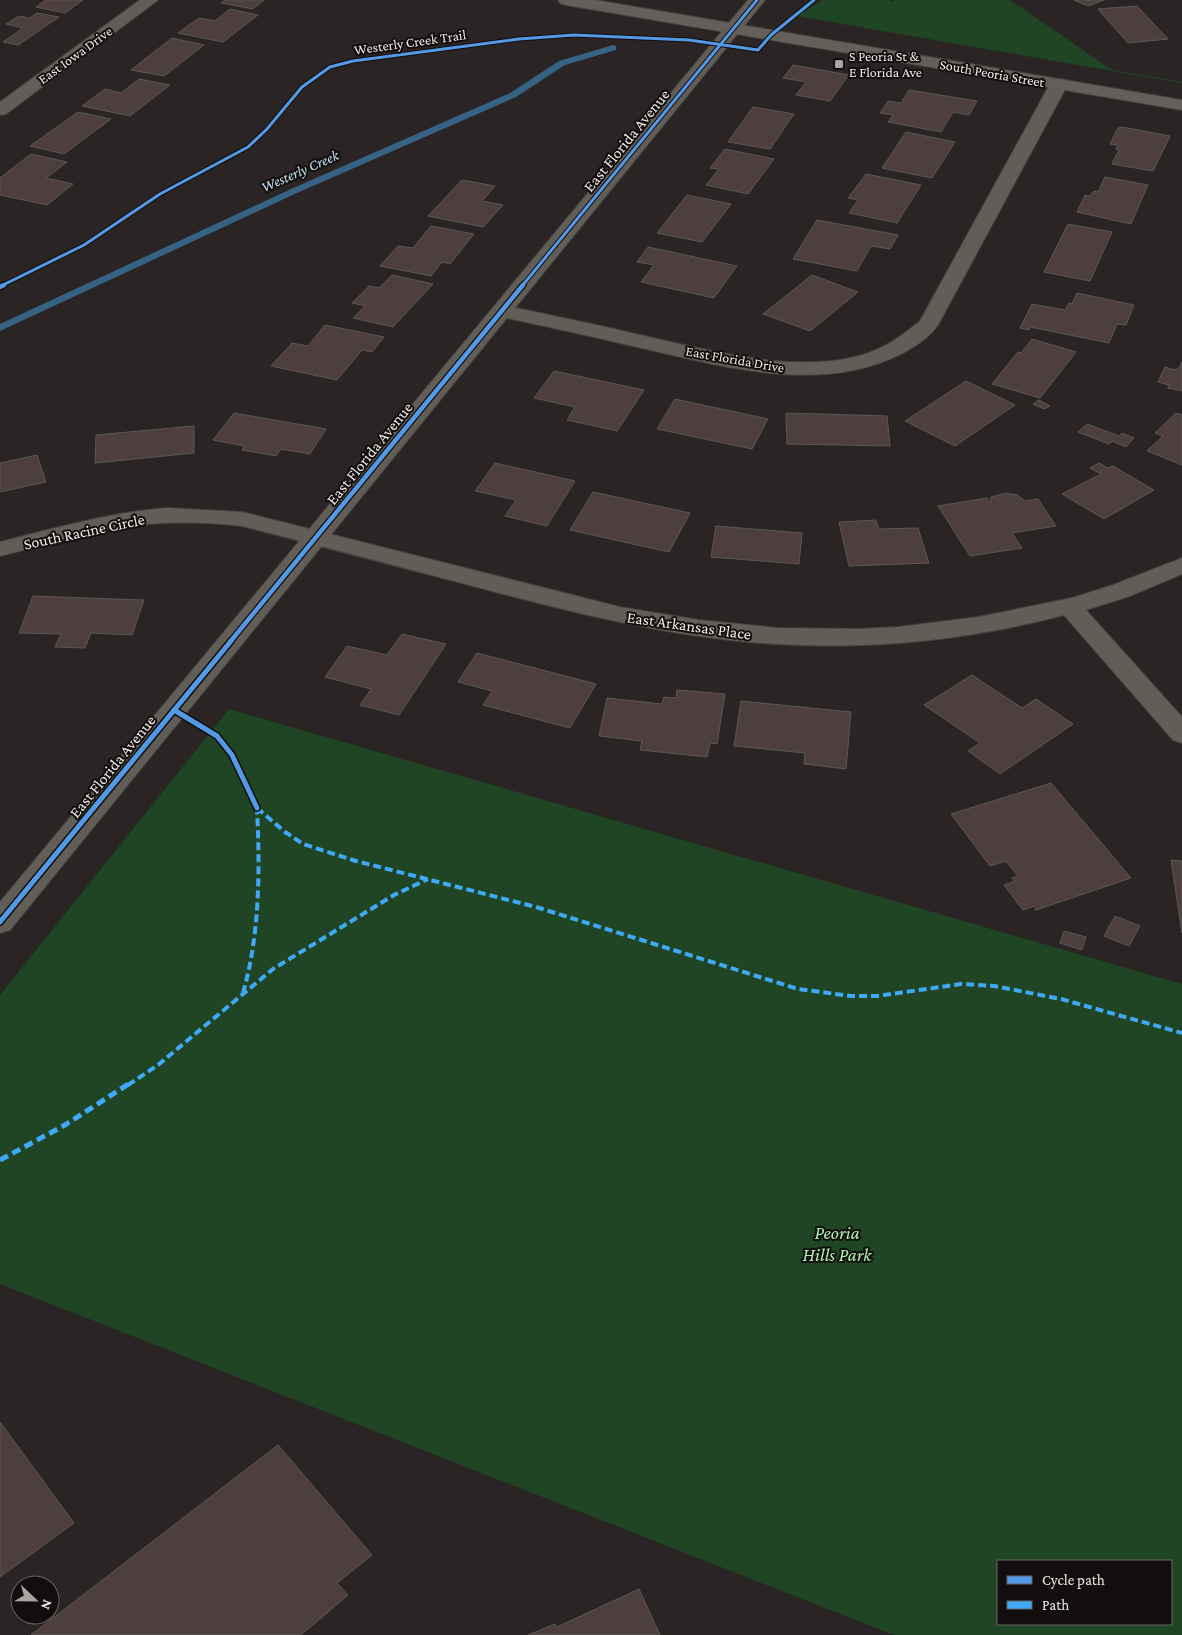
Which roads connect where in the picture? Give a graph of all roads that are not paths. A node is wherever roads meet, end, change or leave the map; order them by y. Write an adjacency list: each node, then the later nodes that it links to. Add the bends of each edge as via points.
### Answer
1 (150, 0): 7 (street, East Iowa Drive)
2 (566, 0): 4 (main road, South Peoria Street)
3 (757, 0): 4 (street, East Florida Avenue)
4 (734, 29): 5 (main road, South Peoria Street); 8 (street, East Florida Avenue)
5 (1059, 84): 6 (main road, South Peoria Street); 8 (street, East Florida Drive, via 928,325 908,342 880,356 812,369 779,368)
6 (1182, 105)
7 (0, 110)
8 (502, 311): 9 (street, East Florida Avenue)
9 (316, 537): 10 (street, South Racine Circle, via 242,519 200,515 156,516 112,522); 12 (street, East Arkansas Place, via 632,618 700,629 839,637 908,634 976,627); 14 (street, East Florida Avenue)
10 (0, 549)
11 (1182, 565): 12 (street, East Arkansas Place)
12 (1070, 608): 13 (street)
13 (1182, 734)
14 (0, 922)

